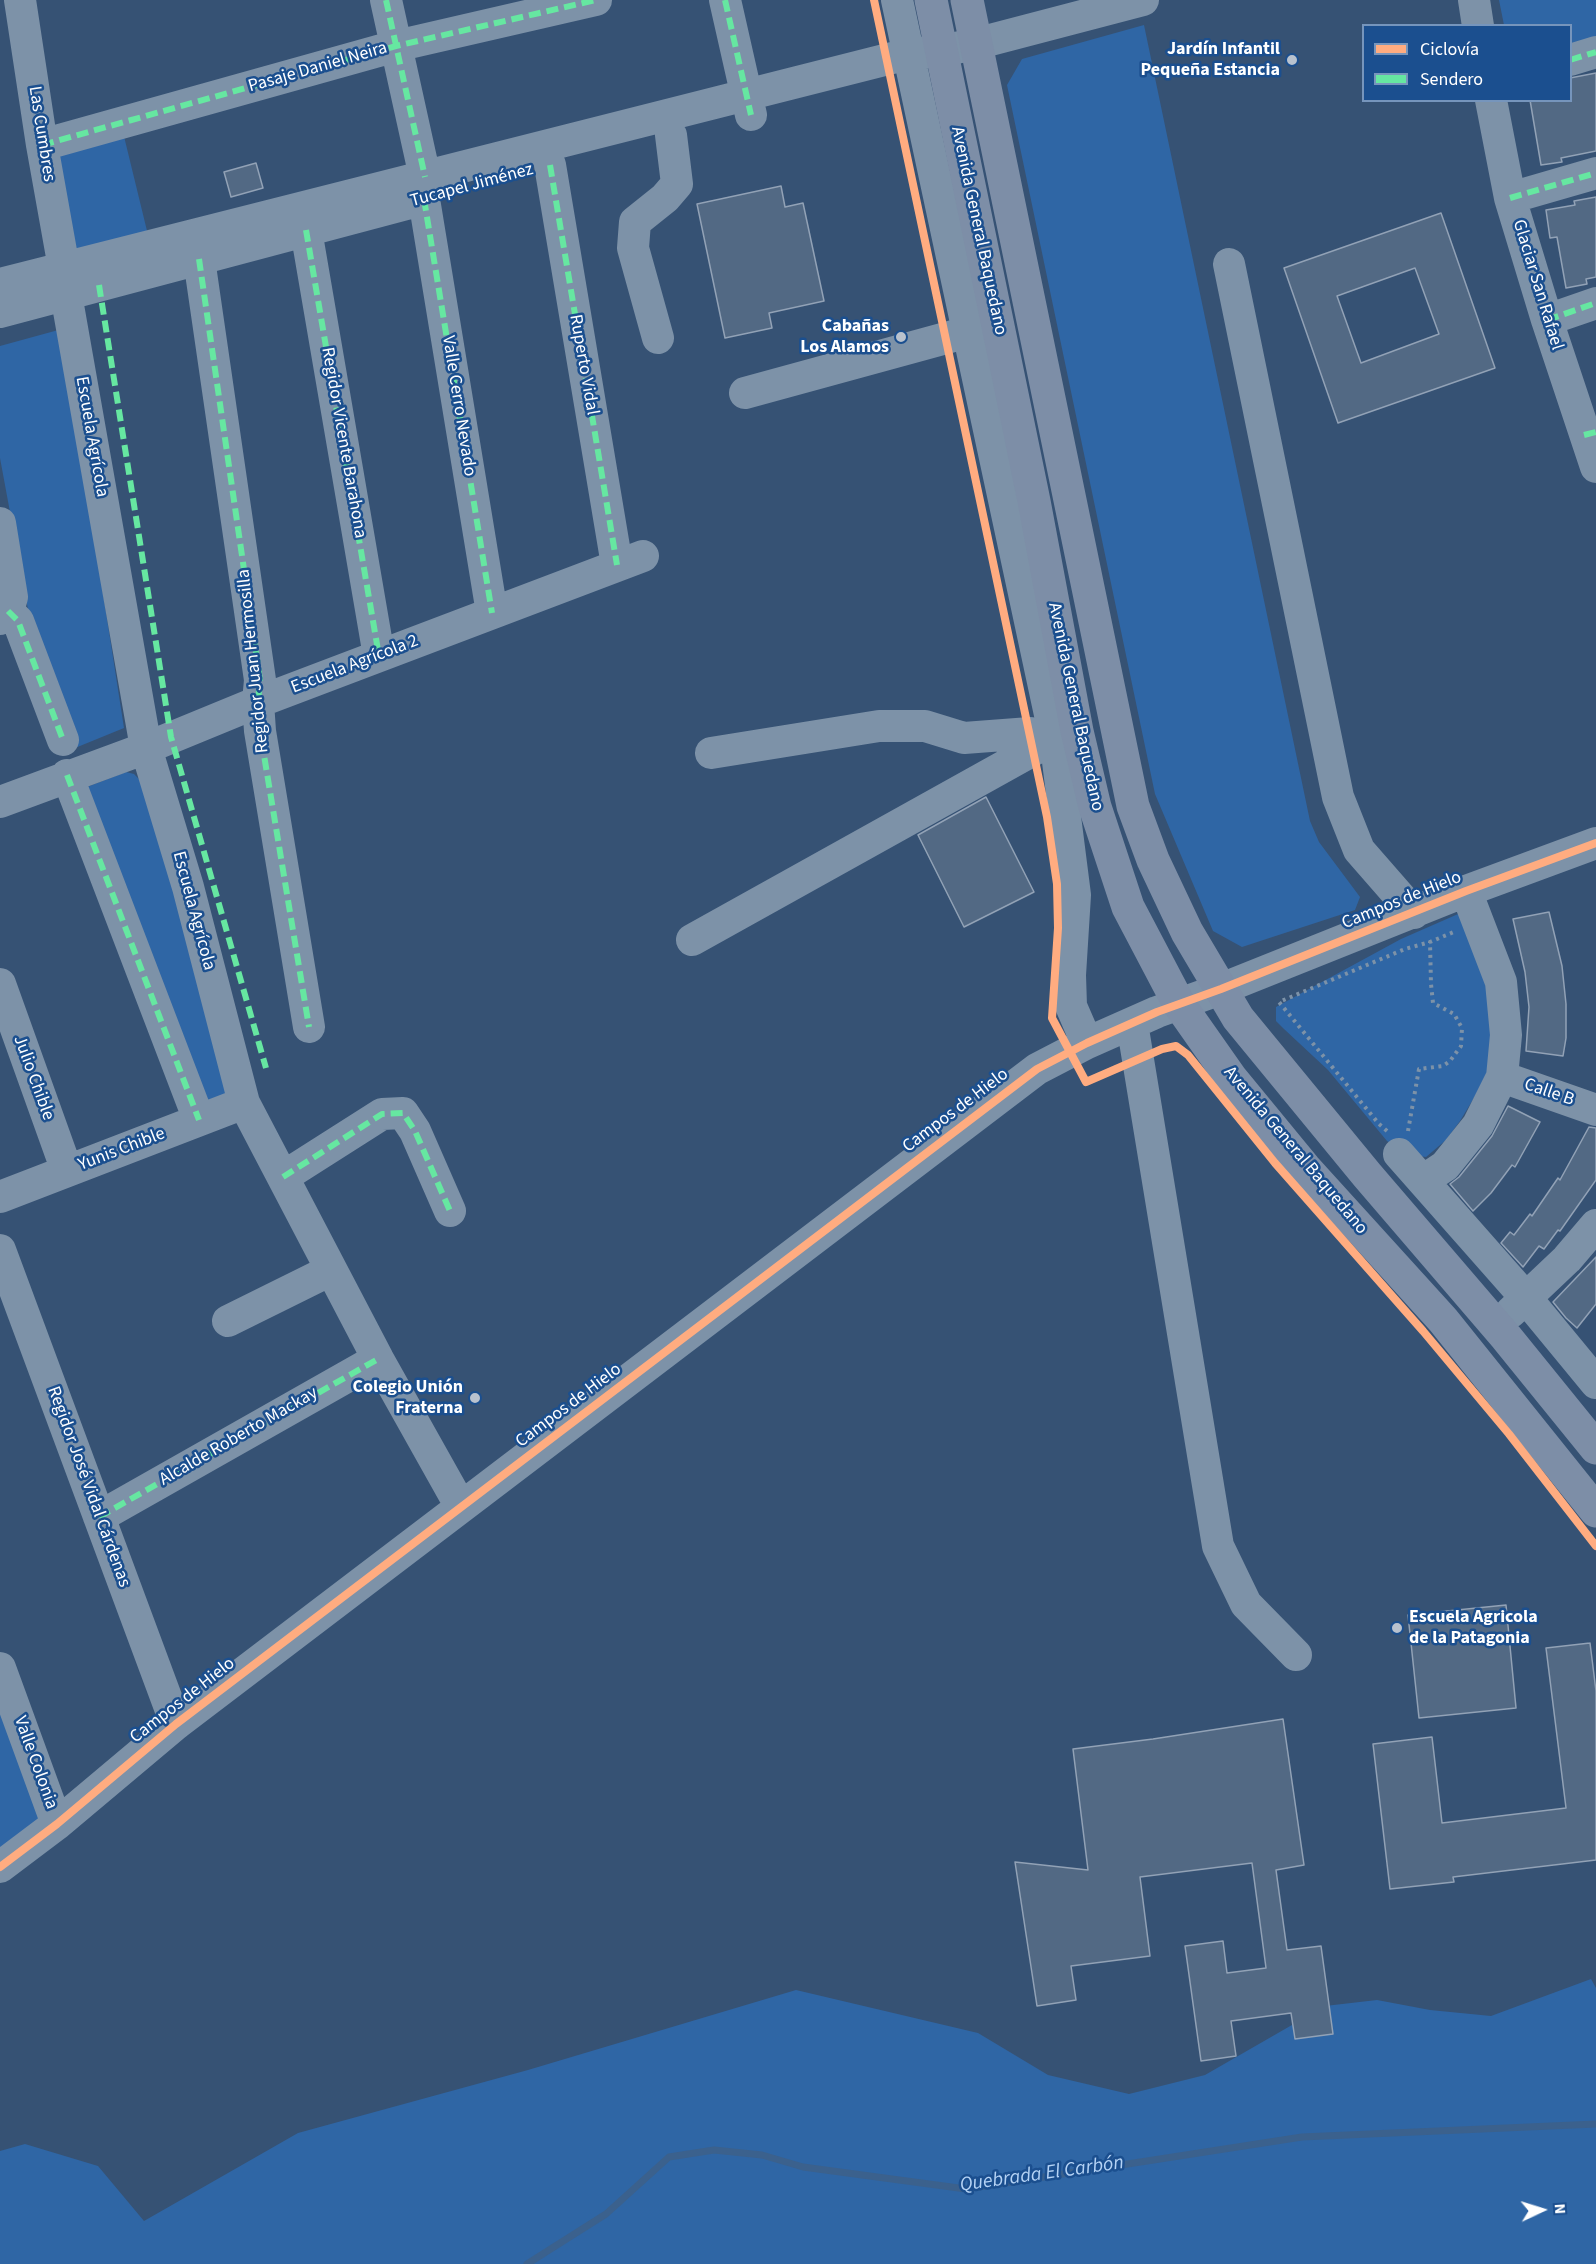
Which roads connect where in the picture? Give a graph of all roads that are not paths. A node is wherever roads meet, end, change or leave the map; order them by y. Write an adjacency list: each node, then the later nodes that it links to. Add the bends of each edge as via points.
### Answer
1 (20, 0): 20 (street, Las Cumbres)
2 (386, 0): 12 (street, Valle Cerro Nevado)
3 (596, 0): 12 (street, Pasaje Daniel Neira)
4 (725, 0): 18 (street)
5 (897, 0): 16 (street, Avenida General Baquedano)
6 (931, 0): 13 (main road, Avenida General Baquedano)
7 (967, 0): 11 (main road, Avenida General Baquedano)
8 (1143, 0): 11 (street, Tucapel Jiménez)
9 (1474, 0): 10 (street)
10 (1478, 24)
11 (975, 44): 13 (street, Tucapel Jiménez); 55 (main road, Avenida General Baquedano, via 1133,806 1187,932)
12 (396, 46): 20 (street, Pasaje Daniel Neira); 23 (street, Valle Cerro Nevado)
13 (941, 51): 16 (street, Tucapel Jiménez); 56 (main road, Avenida General Baquedano, via 1095,807 1128,907)
14 (1596, 52): 15 (street)
15 (1572, 59)
16 (910, 62): 18 (street, Tucapel Jiménez); 33 (street, Avenida General Baquedano)
17 (1491, 102): 24 (street, Glaciar San Rafael)
18 (748, 105): 19 (street, Tucapel Jiménez); 23 (street, Tucapel Jiménez)
19 (671, 135): 21 (street, Tucapel Jiménez); 34 (street, via 677,184 635,222 633,248)
20 (42, 145): 28 (street, Las Cumbres)
21 (550, 165): 23 (street, Tucapel Jiménez); 39 (street, Ruperto Vidal)
22 (1596, 173): 24 (street)
23 (424, 188): 25 (street, Tucapel Jiménez); 28 (street, Tucapel Jiménez); 40 (street, Valle Cerro Nevado)
24 (1510, 198): 32 (street, Glaciar San Rafael)
25 (306, 230): 26 (street, Tucapel Jiménez); 42 (street, Regidor Vicente Barahona)
26 (199, 259): 28 (street, Tucapel Jiménez); 43 (street, Regidor Juan Hermosilla, via 260,680)
27 (1229, 264): 52 (street, via 1338,797 1359,850)
28 (65, 281): 29 (street, Tucapel Jiménez); 31 (street, Tucapel Jiménez); 46 (street, Escuela Agrícola)
29 (0, 284)
30 (1596, 303): 32 (street)
31 (0, 312)
32 (1547, 320): 36 (street, Glaciar San Rafael)
33 (968, 332): 35 (street); 44 (street, Avenida General Baquedano)
34 (658, 338)
35 (745, 393)
36 (1590, 433): 37 (street, Glaciar San Rafael)
37 (1596, 467)
38 (0, 524): 41 (street, via 12,590)
39 (630, 560): 40 (street, Escuela Agrícola 2)
40 (492, 614): 42 (street, Escuela Agrícola 2)
41 (4, 615): 45 (street, via 18,621)
42 (379, 656): 43 (street, Escuela Agrícola 2)
43 (258, 702): 46 (street, Escuela Agrícola 2); 58 (street, Regidor Juan Hermosilla)
44 (1055, 738): 47 (street, via 1030,733 964,738 925,726 879,726); 53 (street); 59 (street, Avenida General Baquedano, via 1075,895 1071,1006)
45 (63, 740)
46 (146, 748): 48 (street, Escuela Agrícola 2); 61 (street, Escuela Agrícola, via 188,887)
47 (711, 753)
48 (67, 775): 49 (street, Escuela Agrícola 2); 63 (street)
49 (0, 802)
50 (1596, 843): 51 (street, Campos de Hielo)
51 (1466, 891): 52 (street, Campos de Hielo); 60 (street, via 1501,982 1506,1035)
52 (1414, 913): 55 (street, Campos de Hielo)
53 (692, 940)
54 (0, 984): 65 (street, Julio Chible)
55 (1221, 989): 56 (street, Campos de Hielo); 75 (main road, Avenida General Baquedano, via 1257,1043)
56 (1179, 1004): 57 (street, Campos de Hielo); 80 (main road, Avenida General Baquedano, via 1268,1124 1443,1320)
57 (1132, 1023): 59 (street, Campos de Hielo); 82 (street, via 1218,1546 1246,1604)
58 (309, 1027)
59 (1087, 1043): 79 (street, Campos de Hielo, via 1036,1069)
60 (1502, 1077): 62 (street, Calle B); 67 (street, via 1478,1125 1445,1166)
61 (244, 1102): 63 (street, Yunis Chible); 66 (street, Escuela Agrícola)
62 (1596, 1110)
63 (200, 1120): 65 (street, Yunis Chible)
64 (1398, 1140): 67 (street)
65 (67, 1171): 68 (street, Yunis Chible)
66 (283, 1177): 69 (street, via 382,1114 403,1113 415,1131); 72 (street, Escuela Agrícola)
67 (1424, 1180): 73 (street)
68 (0, 1197)
69 (450, 1211)
70 (1596, 1225): 73 (street)
71 (0, 1250): 81 (street, Regidor José Vidal Cárdenas)
72 (331, 1270): 74 (street); 76 (street, Escuela Agrícola)
73 (1526, 1298): 75 (street); 77 (street)
74 (228, 1321)
75 (1496, 1326): 78 (main road, Avenida General Baquedano)
76 (378, 1359): 79 (street, Escuela Agrícola); 81 (street, Alcalde Roberto Mackay)
77 (1596, 1383)
78 (1596, 1448)
79 (460, 1507): 84 (street, Campos de Hielo)
80 (1596, 1511)
81 (99, 1517): 84 (street, Regidor José Vidal Cárdenas)
82 (1296, 1655)
83 (0, 1668): 85 (street, Valle Colonia)
84 (176, 1724): 85 (street, Campos de Hielo)
85 (57, 1824): 86 (street, Campos de Hielo)
86 (0, 1867)

